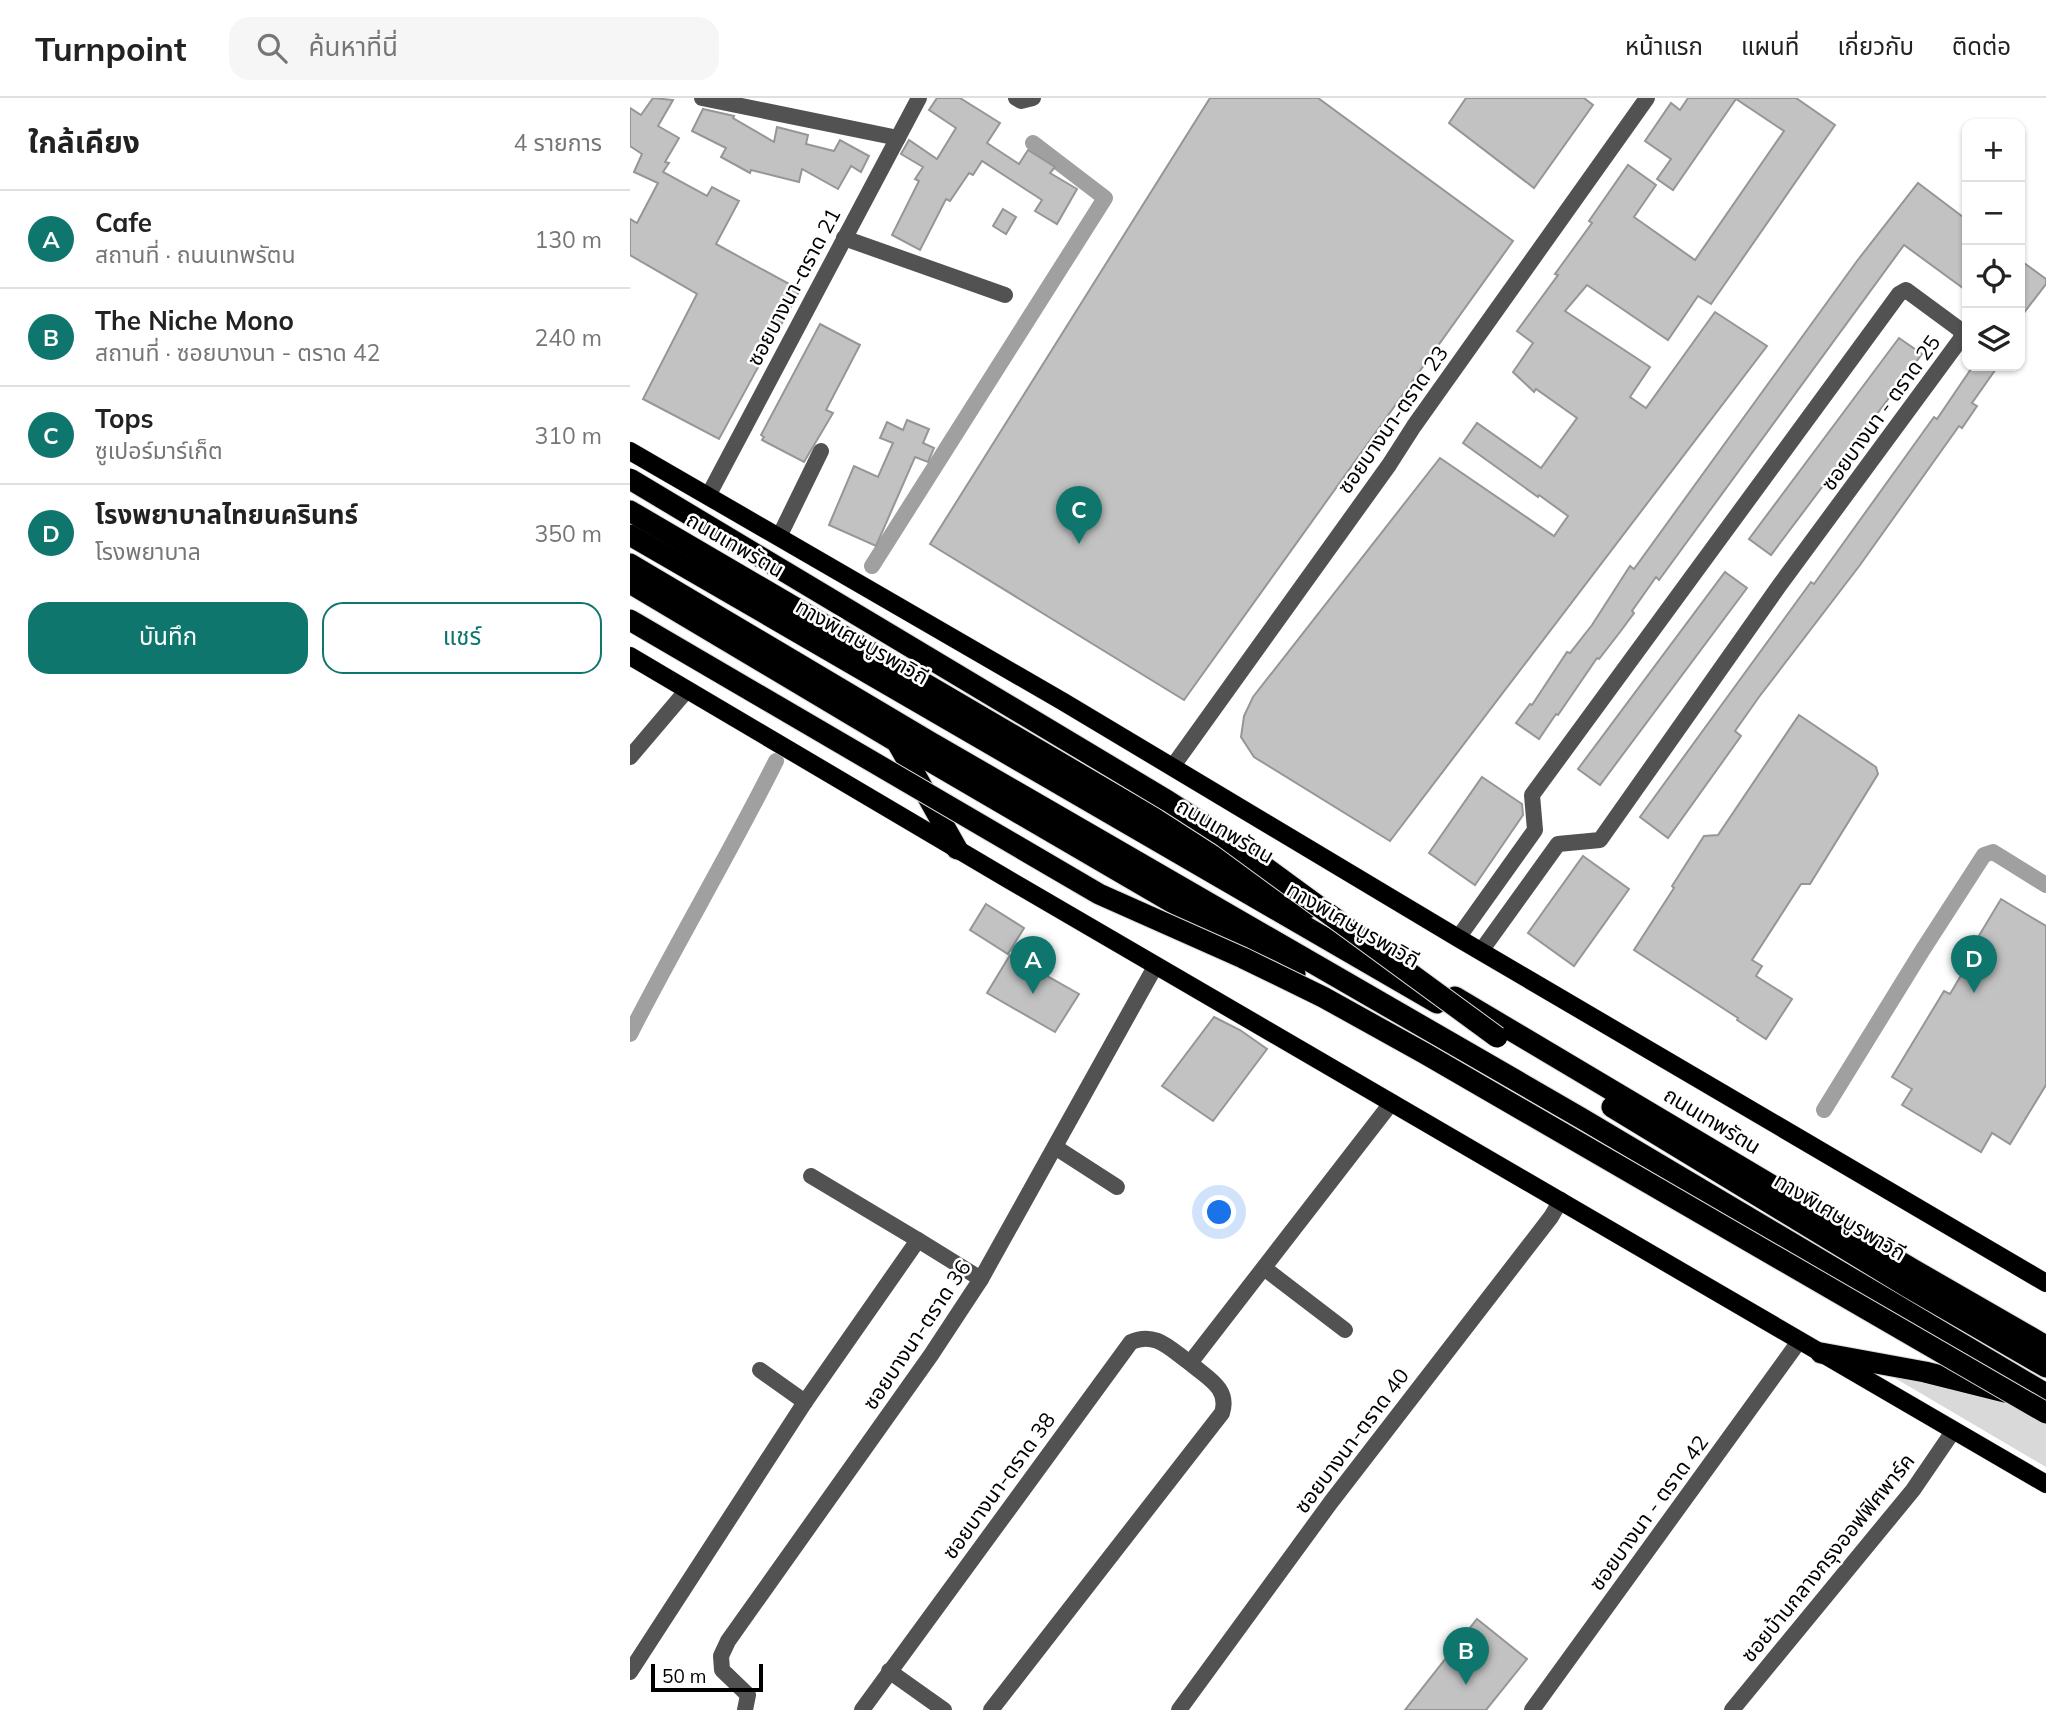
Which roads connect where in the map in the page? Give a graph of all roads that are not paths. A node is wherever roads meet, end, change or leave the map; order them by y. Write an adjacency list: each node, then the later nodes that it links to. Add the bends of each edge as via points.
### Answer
1 (702, 98): 6 (street)
2 (919, 98): 6 (street, ซอยบางนา-ตราด 21)
3 (1016, 98): 4 (street)
4 (1033, 98)
5 (1643, 99): 23 (street, ซอยบางนา-ตราด 23)
6 (898, 138): 7 (street, ซอยบางนา-ตราด 21)
7 (844, 239): 8 (street); 12 (street, ซอยบางนา-ตราด 21)
8 (1005, 295)
9 (630, 450): 12 (main road, ถนนเทพรัตน)
10 (821, 451): 15 (street)
11 (630, 479): 30 (highway, bridge, via 1224,837)
12 (708, 496): 15 (main road, ถนนเทพรัตน)
13 (630, 511): 42 (highway, ถนนเทพรัตน)
14 (630, 535): 30 (highway, ทางพิเศษบูรพาวิถี, bridge)
15 (779, 537): 23 (main road, ถนนเทพรัตน)
16 (630, 564): 49 (highway)
17 (630, 583): 21 (highway)
18 (630, 620): 45 (highway, bridge, via 1099,894 1266,969 1424,1053)
19 (630, 656): 20 (main road)
20 (687, 690): 22 (street); 24 (main road)
21 (897, 743): 24 (highway); 45 (highway)
22 (630, 757)
23 (1173, 766): 27 (main road, ถนนเทพรัตน)
24 (957, 849): 29 (main road)
25 (1516, 856): 26 (street); 26 (street, ซอยบางนา - ตราด 25, via 1535,830 1532,795 1899,294 1904,290 1910,293 1959,329 1960,340 1600,840 1558,844); 27 (street)
26 (1539, 872): 28 (street)
27 (1458, 938): 28 (main road, ถนนเทพรัตน)
28 (1481, 951): 39 (main road, ถนนเทพรัตน)
29 (1156, 965): 31 (main road); 32 (street, ซอยบางนา-ตราด 36)
30 (1497, 1037): 46 (highway, ทางพิเศษบูรพาวิถี)
31 (1392, 1102): 35 (main road); 37 (street)
32 (1055, 1147): 34 (street); 38 (street, ซอยบางนา-ตราด 36)
33 (811, 1176): 36 (street)
34 (1117, 1186)
35 (1561, 1200): 41 (main road); 60 (street, ซอยบางนา-ตราด 40)
36 (918, 1240): 38 (street); 50 (street)
37 (1264, 1268): 40 (street); 44 (street)
38 (981, 1279): 56 (street, ซอยบางนา-ตราด 36, via 728,1641 721,1656 722,1670 748,1695)
39 (2046, 1283)
40 (1345, 1330)
41 (1800, 1340): 43 (main road); 61 (street, ซอยบางนา - ตราด 42)
42 (2046, 1346)
43 (1821, 1353): 48 (highway); 52 (main road)
44 (1190, 1363): 54 (street, ซอยบางนา-ตราด 38, via 1158,1341 1143,1337 1131,1342); 59 (street, ซอยบางนา-ตราด 38, via 1222,1391 1222,1413)
45 (1962, 1365): 48 (highway); 51 (highway, bridge)
46 (2046, 1367)
47 (760, 1370): 50 (street)
48 (2010, 1393): 51 (highway)
49 (2046, 1394)
50 (805, 1402): 55 (street)
51 (2046, 1414)
52 (1954, 1430): 53 (main road); 62 (street, ซอยบ้านกลางกรุงออฟฟิศพาร์ค, via 1913,1490)
53 (2046, 1484)
54 (889, 1671): 57 (street, ซอยบางนา-ตราด 38); 58 (street)
55 (630, 1672)
56 (745, 1710)
57 (862, 1710)
58 (944, 1710)
59 (990, 1710)
60 (1179, 1710)
61 (1532, 1710)
62 (1732, 1710)

